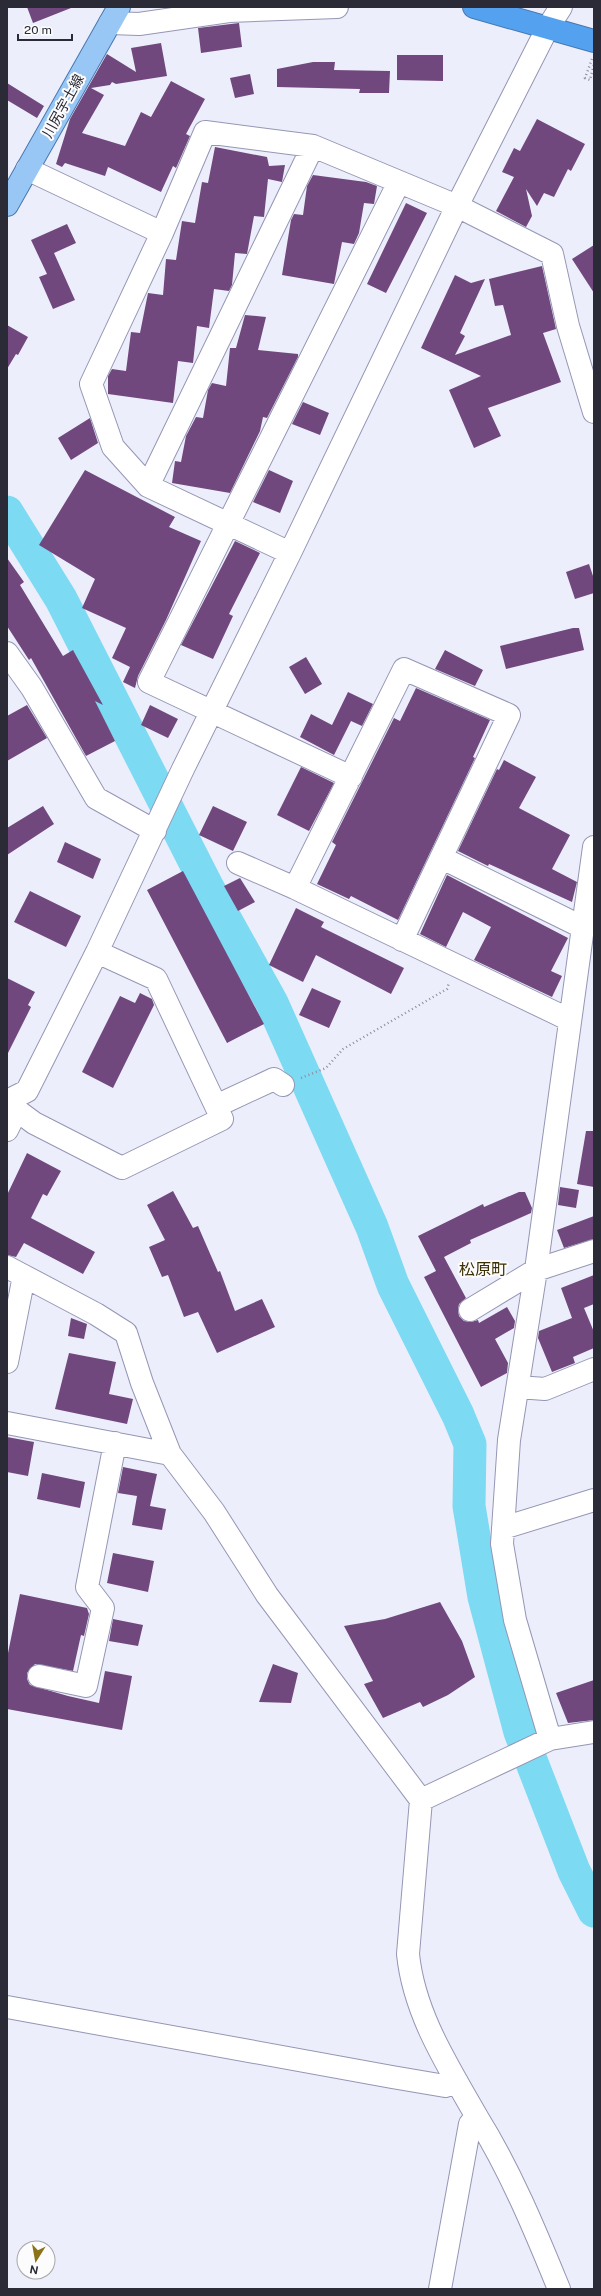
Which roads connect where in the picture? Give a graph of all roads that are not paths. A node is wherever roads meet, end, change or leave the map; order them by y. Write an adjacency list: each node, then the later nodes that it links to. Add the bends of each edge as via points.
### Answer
1 (337, 7): 5 (street, via 229,11 139,24)
2 (474, 7): 4 (highway)
3 (561, 7): 6 (street)
4 (509, 12): 6 (highway)
5 (115, 15): 9 (main road, 川尻宇土線)
6 (547, 29): 7 (highway); 12 (street)
7 (594, 41)
8 (313, 146): 10 (street); 13 (street, via 205,132); 16 (street)
9 (27, 169): 11 (main road, 川尻宇土線); 13 (street)
10 (399, 182): 12 (street); 17 (street)
11 (7, 205)
12 (457, 206): 14 (street, via 552,254 568,326); 18 (street)
13 (162, 233): 16 (street, via 91,384 113,447)
14 (587, 361): 15 (street)
15 (594, 412)
16 (148, 486): 17 (street)
17 (227, 523): 18 (street); 20 (street, via 148,682)
18 (290, 553): 20 (street)
19 (7, 653): 22 (street, via 32,688 96,798)
20 (212, 711): 21 (street); 22 (street)
21 (351, 777): 24 (street, via 404,669 509,715); 27 (street)
22 (155, 831): 30 (street)
23 (594, 847): 26 (street)
24 (442, 858): 28 (street); 29 (street)
25 (238, 863): 27 (street)
26 (592, 887): 28 (street)
27 (295, 888): 29 (street)
28 (584, 928): 31 (street)
29 (402, 940): 32 (street)
30 (97, 952): 34 (street, via 27,1091); 35 (street, via 156,979)
31 (587, 965): 32 (street)
32 (570, 1020): 39 (street)
33 (283, 1085): 35 (street, via 274,1079)
34 (7, 1102): 35 (street, via 34,1123 122,1168 222,1119)
35 (216, 1106)
36 (7, 1109): 37 (street, via 11,1122)
37 (7, 1130)
38 (594, 1250): 39 (street)
39 (536, 1270): 41 (street); 44 (street)
40 (15, 1272): 42 (street); 47 (street, via 126,1333 142,1383)
41 (470, 1310)
42 (7, 1362)
43 (594, 1369): 44 (street, via 545,1389)
44 (518, 1387): 49 (street, via 509,1440)
45 (7, 1423): 46 (street)
46 (115, 1443): 47 (street); 50 (street, via 87,1587 103,1608 86,1686)
47 (170, 1454): 53 (street, via 214,1512 266,1595)
48 (594, 1500): 49 (street)
49 (503, 1528): 52 (street, via 502,1544 516,1620)
50 (39, 1676)
51 (594, 1732): 52 (street)
52 (546, 1741): 53 (street)
53 (421, 1800): 55 (street, via 408,1954 410,1978 425,2019)
54 (7, 2007): 55 (street, via 445,2086)
55 (457, 2082): 56 (street)
56 (477, 2116): 57 (street, via 470,2124); 58 (street, via 506,2171)
57 (440, 2289)
58 (559, 2289)

